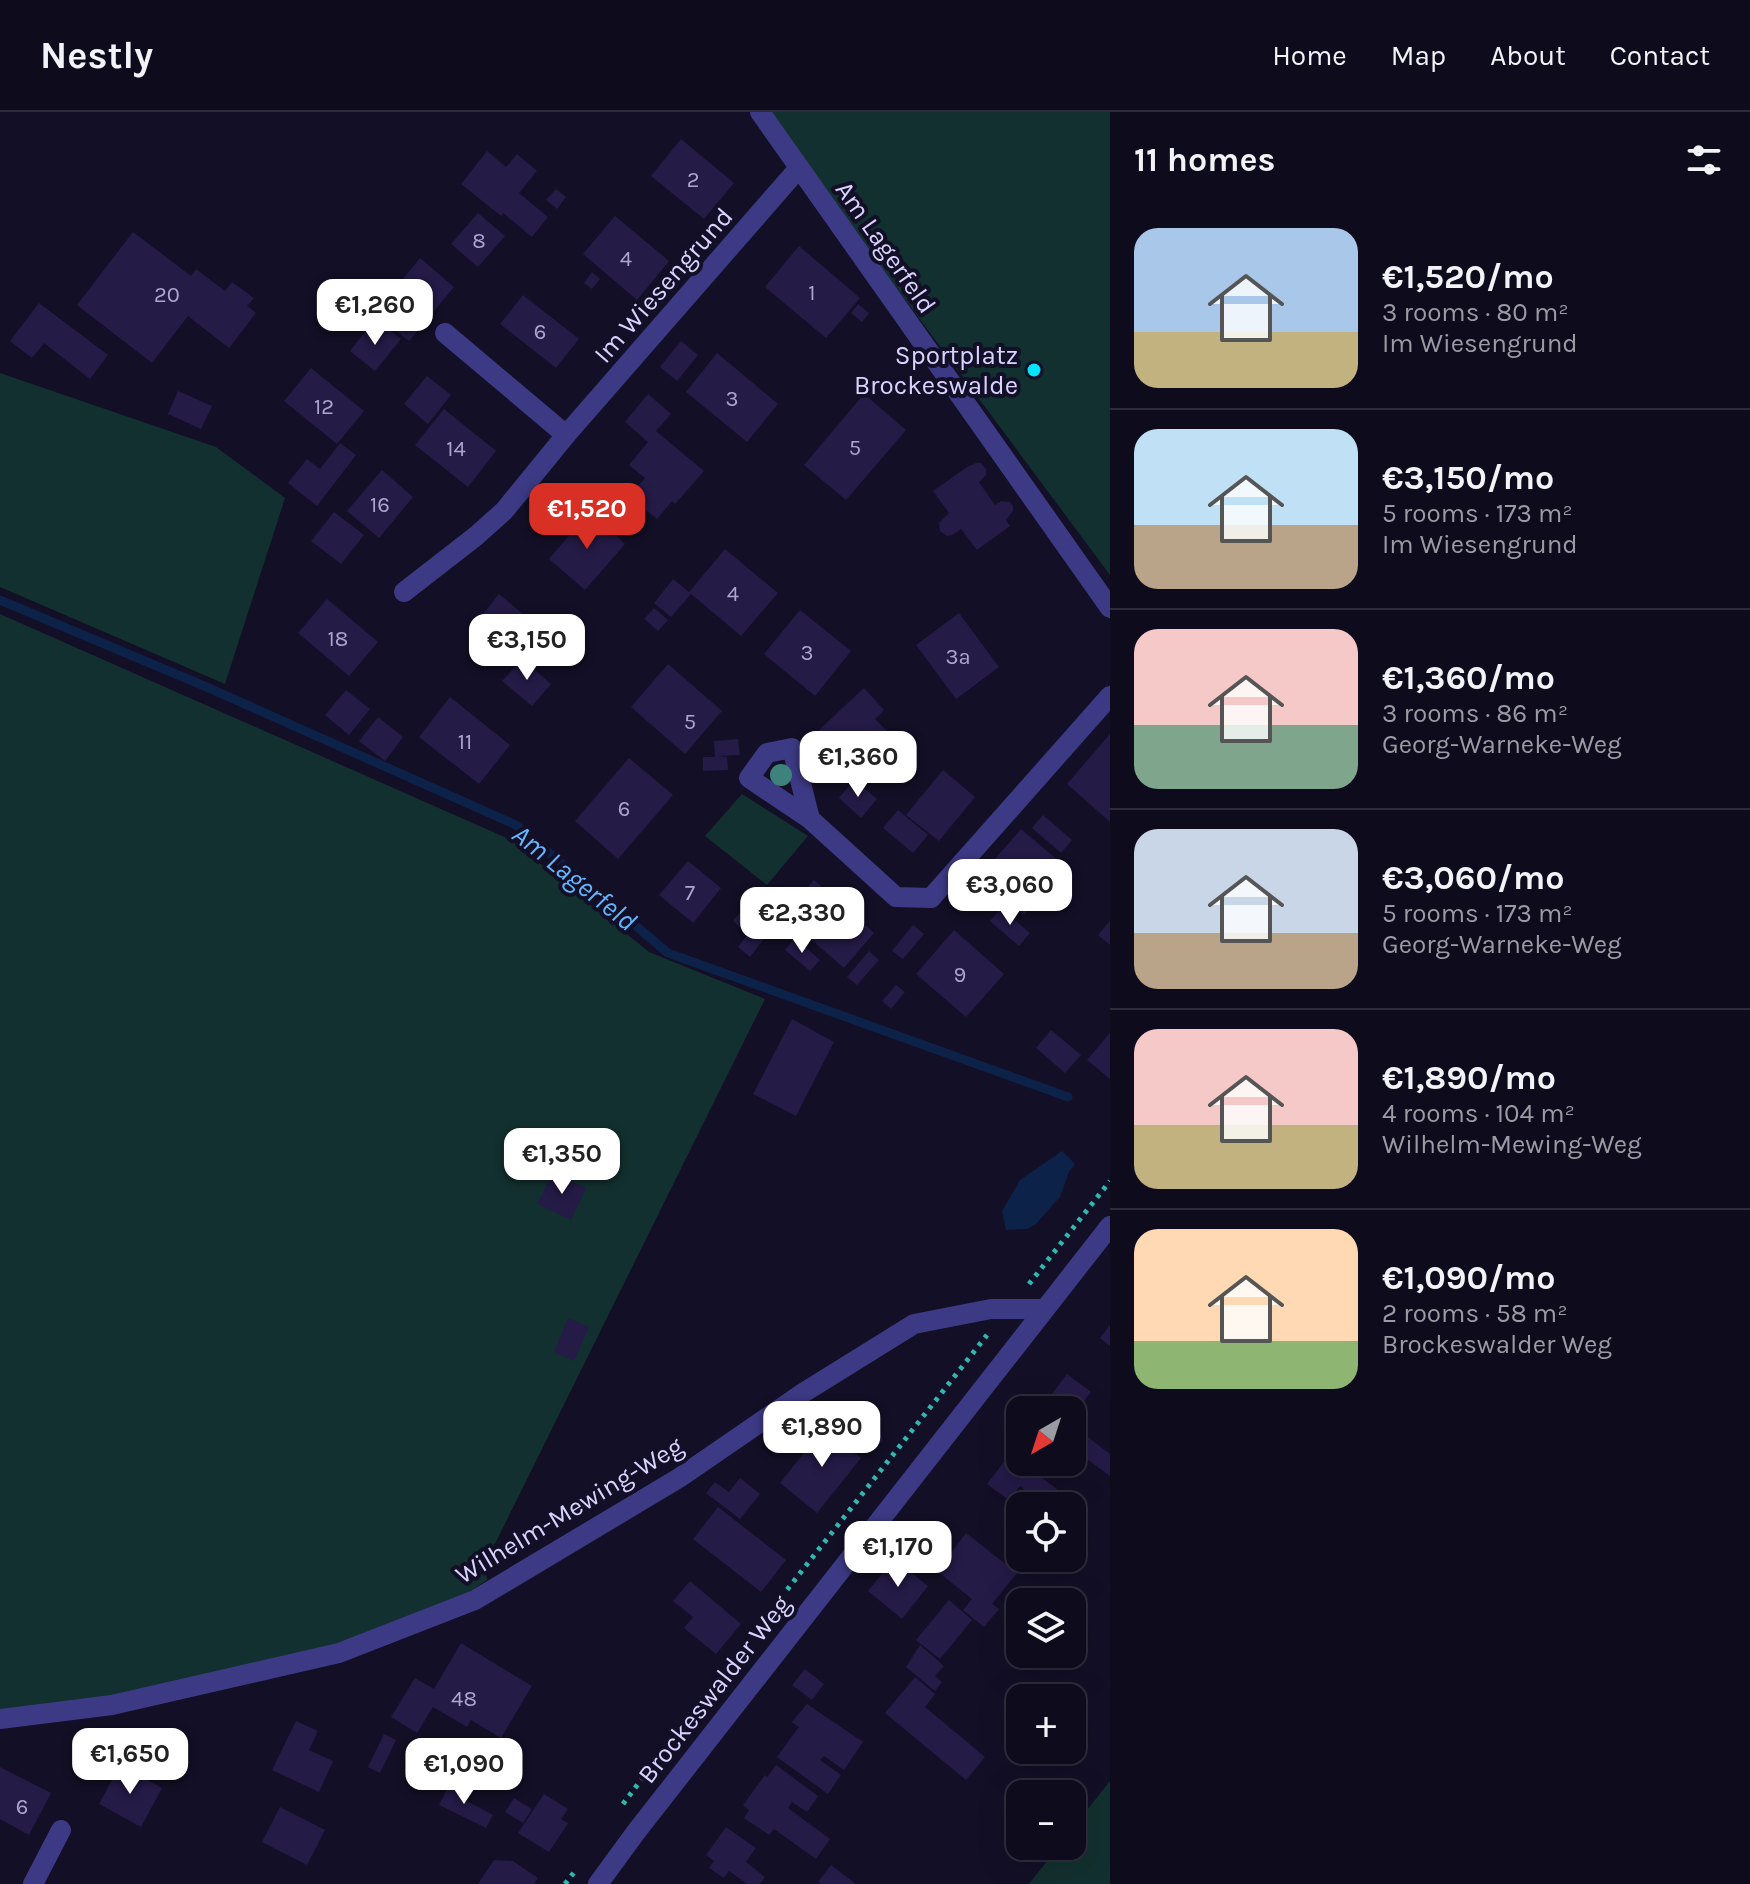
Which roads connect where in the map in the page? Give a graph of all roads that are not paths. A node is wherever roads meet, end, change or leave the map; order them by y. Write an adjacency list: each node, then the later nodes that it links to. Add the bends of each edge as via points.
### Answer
1 (760, 112): 2 (street, Am Lagerfeld)
2 (798, 169): 4 (street, Im Wiesengrund); 6 (street, Am Lagerfeld)
3 (445, 333): 4 (street)
4 (566, 435): 5 (street, Im Wiesengrund, via 504,511)
5 (404, 592)
6 (1110, 608)
7 (1110, 696): 8 (street, via 931,898 896,897)
8 (810, 819)
9 (1110, 1226): 10 (street, Brockeswalder Weg)
10 (1044, 1309): 11 (street, Wilhelm-Mewing-Weg, via 991,1309 914,1324 679,1478 475,1600 339,1653 112,1705); 14 (street, Brockeswalder Weg)
11 (0, 1719)
12 (61, 1830): 13 (street)
13 (33, 1884)
14 (598, 1884)

